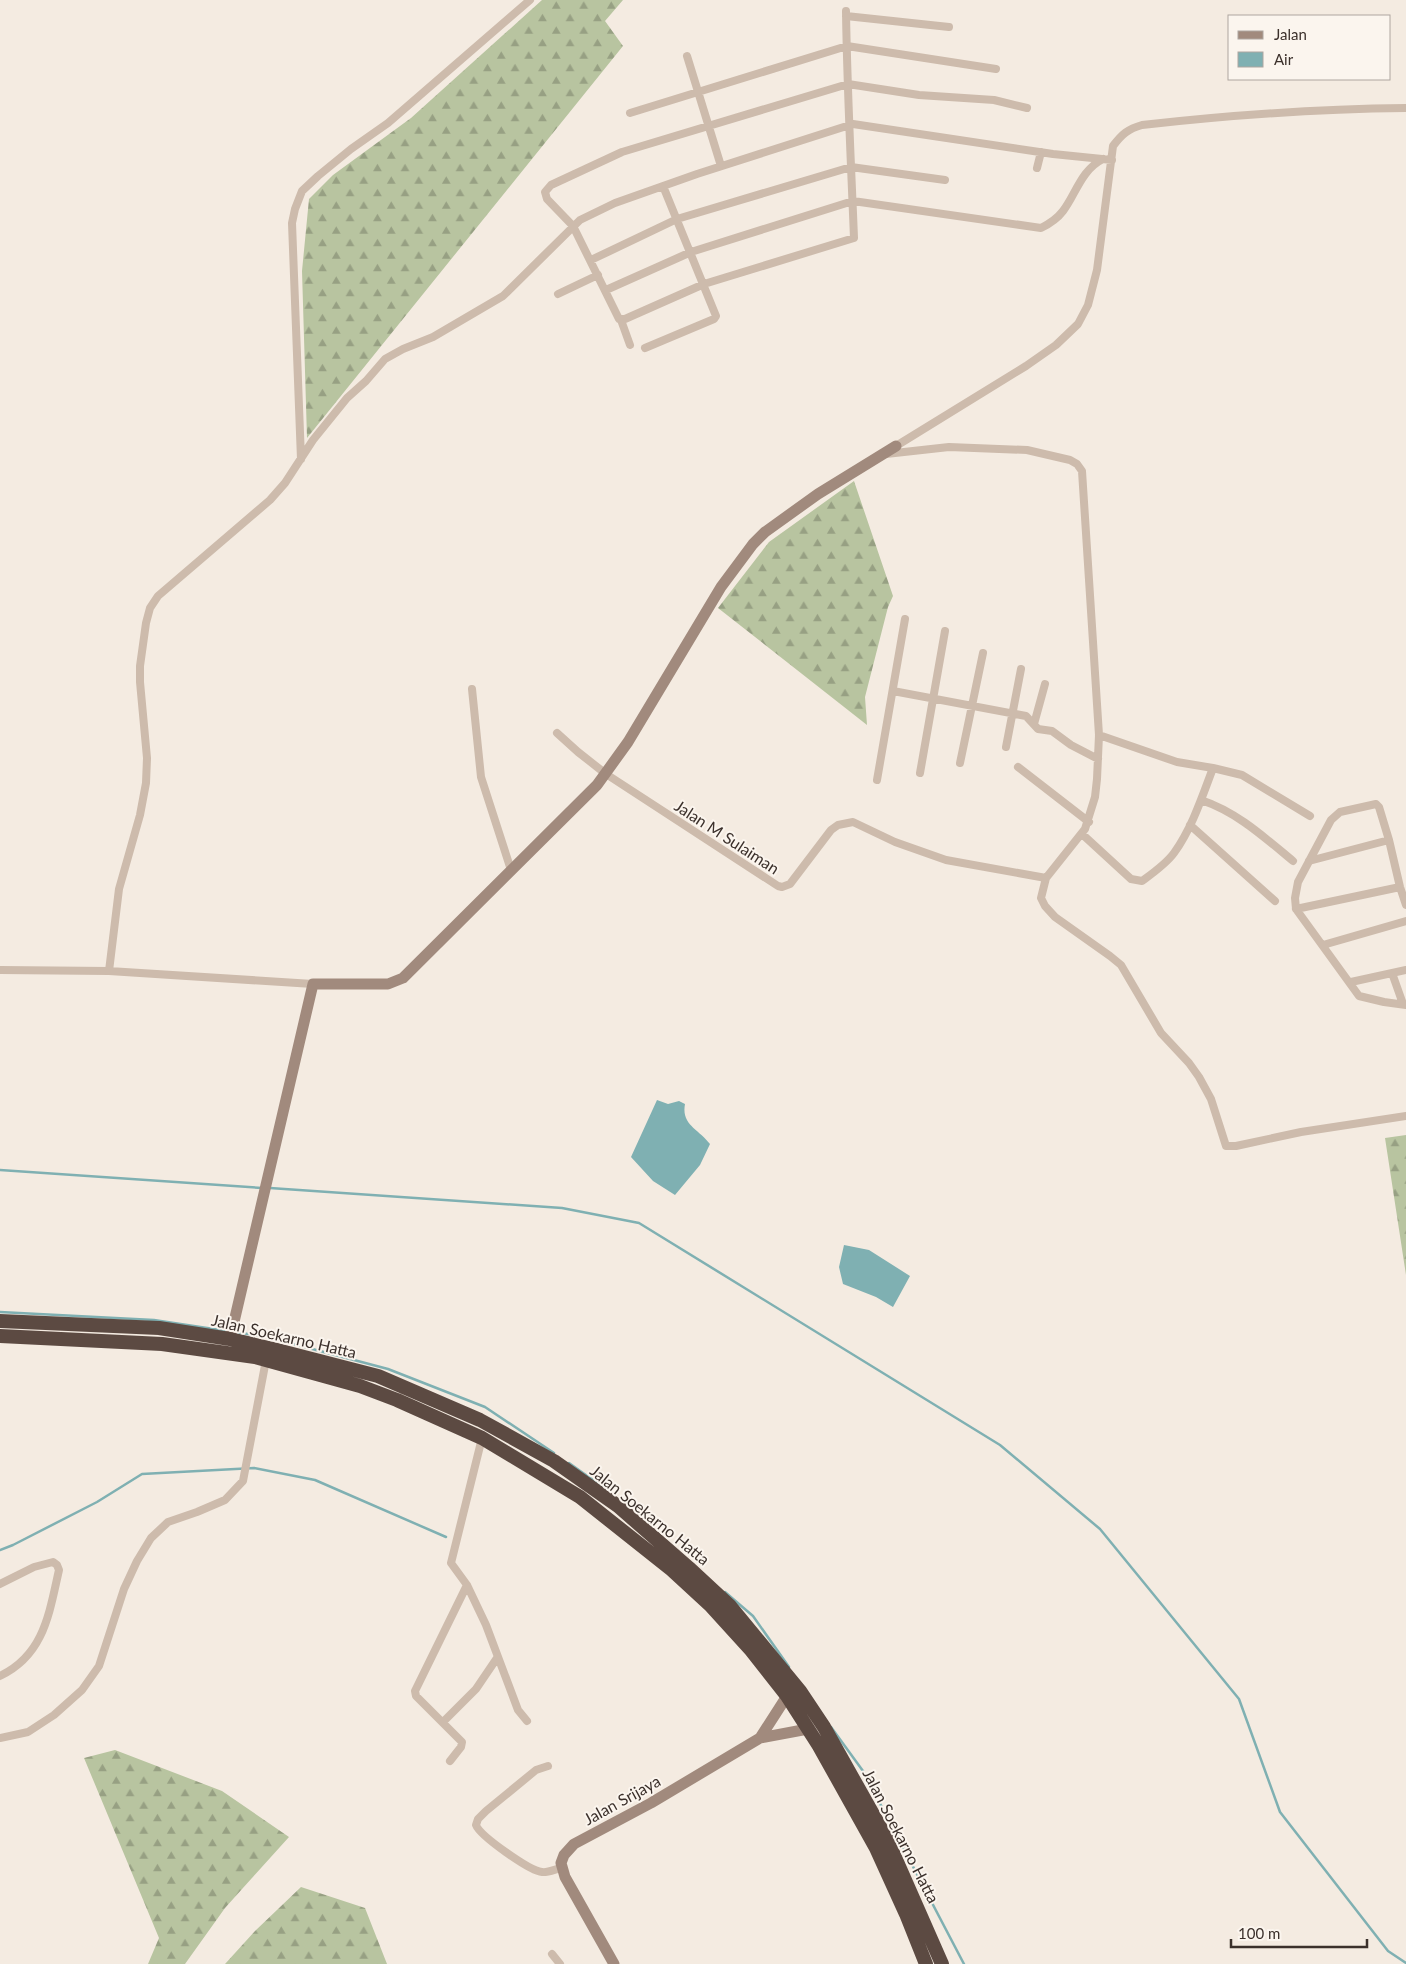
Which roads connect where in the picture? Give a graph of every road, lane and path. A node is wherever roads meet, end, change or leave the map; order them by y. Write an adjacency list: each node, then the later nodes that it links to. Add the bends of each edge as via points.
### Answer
1 (530, 0): 35 (street, via 388,123 351,149 302,192 292,223)
2 (949, 27): 3 (street, via 846,14)
3 (846, 46): 5 (street); 6 (street); 7 (street)
4 (687, 56): 7 (street)
5 (996, 69)
6 (848, 84): 8 (street, via 994,100); 11 (street); 12 (street)
7 (697, 92): 10 (street); 11 (street)
8 (1027, 108)
9 (1406, 108): 15 (street, via 1235,115 1142,125 1121,135 1113,146)
10 (630, 113)
11 (708, 125): 16 (street); 23 (street, via 622,152 551,186 545,192 547,200)
12 (849, 126): 13 (street, via 853,124); 16 (street); 17 (street)
13 (1041, 152): 14 (street); 18 (street)
14 (1103, 159): 15 (street); 21 (street, via 1089,169 1063,211 1041,228)
15 (1112, 160): 33 (street, via 1097,270 1088,305 1078,324 1056,345 1026,366)
16 (721, 166): 20 (street)
17 (851, 167): 19 (street); 21 (street); 22 (street)
18 (1037, 168)
19 (945, 180)
20 (663, 186): 22 (street); 23 (street, via 615,203)
21 (853, 201): 24 (street); 27 (street, via 854,238 851,240)
22 (677, 219): 24 (street); 25 (street)
23 (574, 226): 25 (street); 35 (street, via 503,296 433,337 385,359 347,398)
24 (691, 252): 27 (street); 28 (street)
25 (591, 260): 26 (street)
26 (598, 275): 28 (street); 29 (street)
27 (704, 284): 30 (street); 32 (street, via 716,317)
28 (606, 290): 30 (street)
29 (558, 294)
30 (621, 320): 31 (street)
31 (630, 345)
32 (644, 348)
33 (896, 446): 34 (street)
34 (884, 454): 48 (street, via 949,447 1027,450 1077,464 1082,471); 55 (street, via 818,494 754,544 721,587)
35 (301, 459): 75 (street, via 270,500 165,590 150,608 140,666 146,783 120,889)
36 (905, 619): 42 (street)
37 (945, 631): 43 (street)
38 (983, 653): 44 (street)
39 (1021, 669): 45 (street)
40 (1045, 684): 46 (street)
41 (472, 689): 65 (street, via 481,777)
42 (893, 691): 43 (street); 56 (street)
43 (933, 698): 44 (street); 54 (street)
44 (972, 706): 45 (street); 51 (street)
45 (1012, 714): 46 (street, via 1026,716); 49 (street)
46 (1034, 724): 50 (street)
47 (557, 734): 55 (street)
48 (1099, 735): 50 (street); 53 (street, via 1177,762)
49 (1006, 747)
50 (1098, 759): 59 (street)
51 (960, 763)
52 (1018, 767): 59 (street)
53 (1213, 768): 57 (street); 58 (street, via 1242,775)
54 (920, 773)
55 (606, 774): 65 (street); 66 (street, Jalan M Sulaiman, via 782,887 790,884 831,830 853,822 895,842 946,860)
56 (877, 780)
57 (1201, 800): 60 (street); 64 (street, via 1252,827)
58 (1310, 816)
59 (1089, 822): 61 (street)
60 (1190, 825): 61 (street, via 1173,854 1142,881 1131,879); 68 (street)
61 (1082, 834): 66 (street)
62 (1389, 840): 63 (street); 63 (street, via 1376,804 1340,812 1331,820); 67 (street)
63 (1309, 860): 70 (street, via 1298,882)
64 (1293, 861)
65 (511, 870): 78 (street, via 398,981 388,984)
66 (1046, 878): 80 (street, via 1041,898 1045,906 1121,966 1161,1033 1199,1076 1211,1098 1226,1146)
67 (1400, 887): 69 (street); 70 (street)
68 (1276, 901)
69 (1406, 905)
70 (1296, 909): 72 (street)
71 (1406, 920): 72 (street)
72 (1323, 945): 77 (street)
73 (0, 970): 75 (street)
74 (1406, 970): 76 (street)
75 (108, 971): 78 (street)
76 (1392, 972): 77 (street); 79 (street)
77 (1351, 982): 79 (street, via 1359,996)
78 (313, 984): 83 (street)
79 (1404, 1004)
80 (1406, 1116)
81 (0, 1322): 83 (highway, Jalan Soekarno Hatta, via 159,1328)
82 (0, 1336): 84 (highway, Jalan Soekarno Hatta, via 162,1344)
83 (231, 1337): 103 (highway, Jalan Soekarno Hatta, via 378,1376 480,1420 554,1460 618,1506 689,1568 730,1606 759,1639 824,1726 887,1838)
84 (266, 1360): 85 (highway, Jalan Soekarno Hatta, via 360,1386); 94 (street, via 243,1481 225,1500 168,1522 151,1538 124,1589 99,1666 82,1690 54,1715 28,1732)
85 (482, 1438): 87 (street, via 451,1563); 90 (highway, Jalan Soekarno Hatta, via 580,1496 672,1570 717,1612)
86 (0, 1584): 89 (street, via 34,1567 53,1562 59,1570 41,1637 30,1654)
87 (468, 1585): 88 (street); 92 (street, via 415,1691 416,1696)
88 (497, 1658): 91 (street, via 518,1710); 92 (street, via 476,1689)
89 (0, 1676)
90 (787, 1696): 93 (highway, Jalan Soekarno Hatta); 95 (street, Jalan Srijaya)
91 (527, 1721)
92 (443, 1722): 96 (street, via 462,1743)
93 (808, 1729): 95 (street); 102 (highway, Jalan Soekarno Hatta, via 876,1848)
94 (0, 1738)
95 (760, 1738): 98 (street, Jalan Srijaya, via 651,1803 574,1844 564,1855)
96 (450, 1761)
97 (548, 1766): 98 (street, via 536,1770 486,1811 476,1825 494,1844 528,1865 542,1872)
98 (561, 1868): 100 (street)
99 (552, 1954): 101 (street)
100 (610, 1962)
101 (560, 1964)
102 (926, 1964)
103 (942, 1964)

